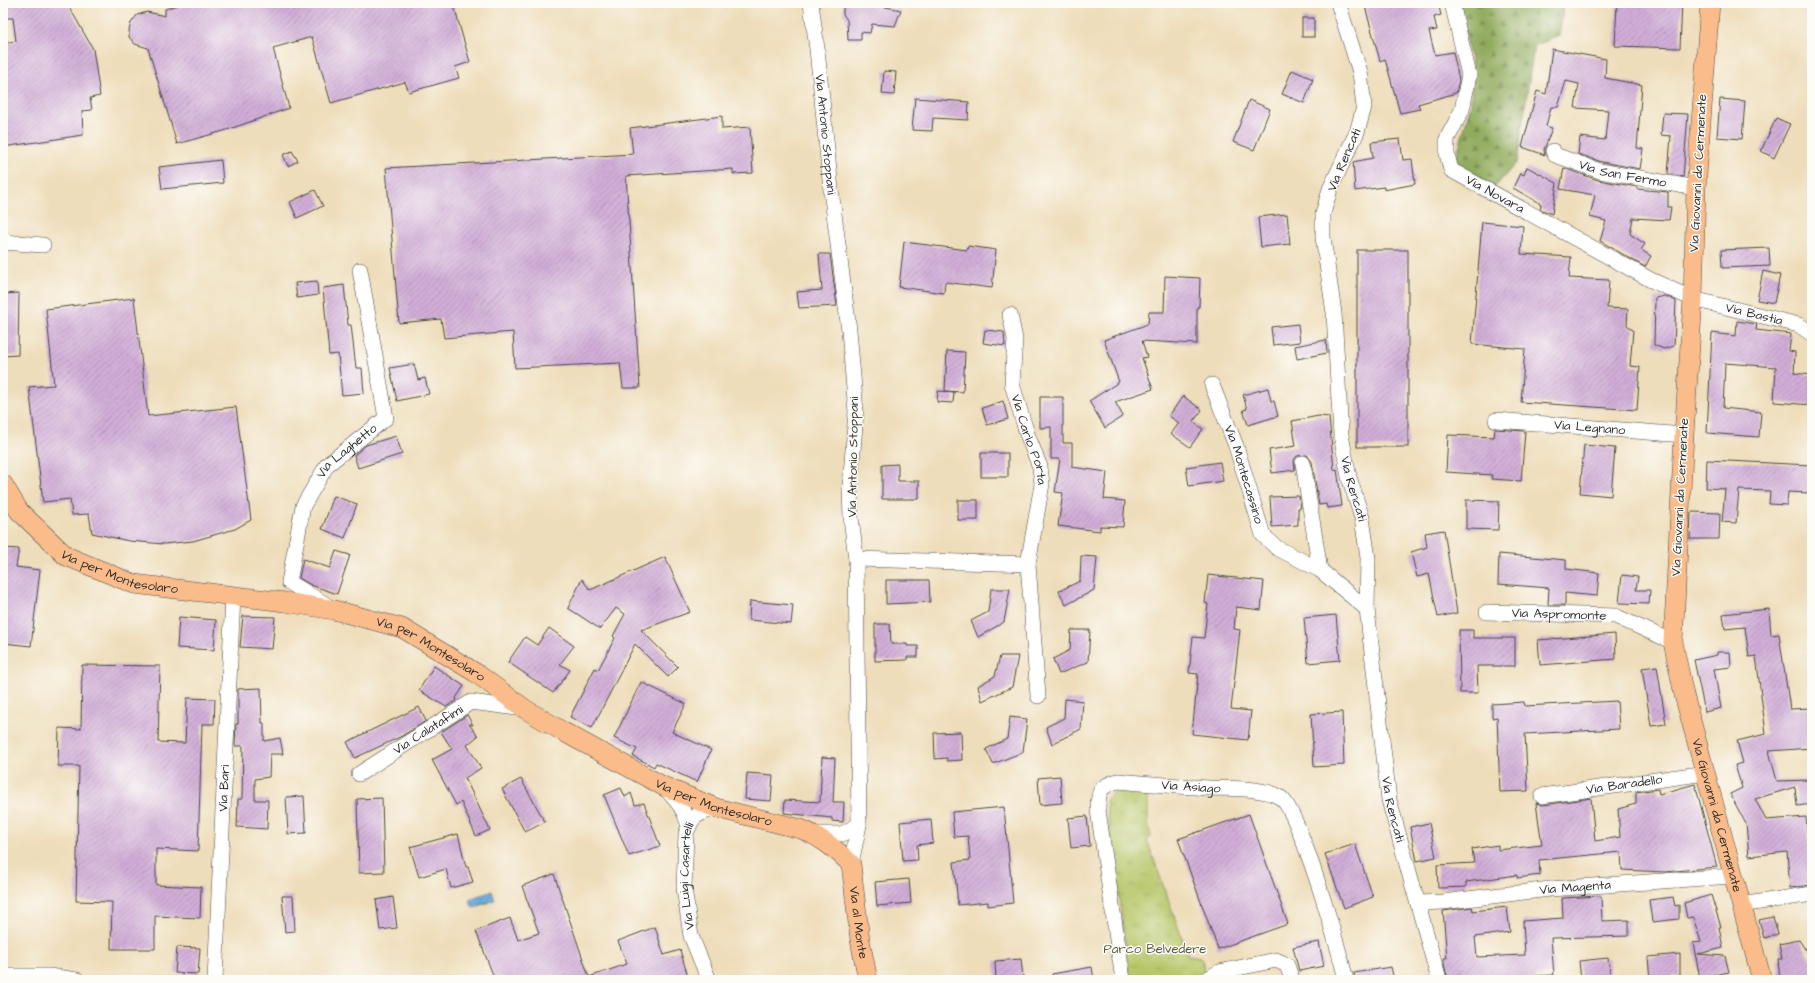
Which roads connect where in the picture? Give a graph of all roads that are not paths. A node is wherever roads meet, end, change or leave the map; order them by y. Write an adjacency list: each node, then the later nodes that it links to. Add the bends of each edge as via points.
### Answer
1 (810, 3): 19 (street, Via Antonio Stoppani, via 849,330 855,404 850,488)
2 (1338, 3): 23 (street, Via Rencati, via 1360,72 1364,107 1357,132 1330,189 1323,214 1323,237 1334,313 1341,435 1349,477 1362,518 1368,558)
3 (1452, 3): 10 (street, Via Novara, via 1468,75 1462,110 1447,139 1451,170 1651,280)
4 (1710, 3): 6 (main road, Via Giovanni da Cermenate)
5 (1553, 151): 6 (street, Via San Fermo, via 1555,155 1600,171)
6 (1696, 188): 10 (main road, Via Giovanni da Cermenate)
7 (3, 242): 8 (street)
8 (43, 245)
9 (360, 270): 24 (street, Via Laghetto, via 386,418 327,465 303,506 289,582)
10 (1693, 299): 12 (street, Via Bastia); 16 (main road, Via Giovanni da Cermenate)
11 (1010, 315): 20 (street, Via Carlo Porta, via 1015,339 1012,384 1040,468 1042,484)
12 (1806, 325): 13 (street, Via Bastia)
13 (1812, 334)
14 (1212, 385): 21 (street, Via Montecassino, via 1236,446 1263,535 1277,548)
15 (1496, 420): 16 (street, Via Legnano)
16 (1684, 435): 26 (main road, Via Giovanni da Cermenate)
17 (1303, 462): 21 (street)
18 (3, 484): 22 (main road, Via per Montesolaro, via 19,511 66,556 134,584)
19 (856, 559): 20 (street); 34 (street, Via Antonio Stoppani)
20 (1028, 564): 27 (street, Via Carlo Porta)
21 (1320, 570): 23 (street, Via Montecassino)
22 (233, 596): 24 (main road, Via per Montesolaro); 44 (street, Via Bari)
23 (1367, 609): 40 (street, Via Rencati, via 1389,800)
24 (334, 610): 28 (main road, Via per Montesolaro, via 402,628 476,673)
25 (1487, 612): 26 (street, Via Aspromonte, via 1615,616)
26 (1673, 642): 29 (main road, Via Giovanni da Cermenate, via 1684,695)
27 (1038, 696)
28 (525, 709): 30 (street, Via Calatafimi, via 471,702); 31 (main road, Via per Montesolaro)
29 (1706, 773): 32 (street, Via Baradello); 38 (main road, Via Giovanni da Cermenate)
30 (359, 774)
31 (663, 786): 33 (main road, Via per Montesolaro); 35 (street, via 681,805)
32 (1542, 796)
33 (716, 808): 35 (street, Via Luigi Casartelli, via 698,813); 36 (main road, Via per Montesolaro)
34 (859, 825): 36 (street, via 842,834); 37 (street, Via Antonio Stoppani)
35 (689, 827): 45 (street, Via Luigi Casartelli, via 686,834 684,888 691,936)
36 (813, 834): 37 (main road, Via per Montesolaro, via 832,846)
37 (851, 864): 46 (main road, Via al Monte, via 860,940)
38 (1732, 876): 40 (street, Via Magenta, via 1550,889); 41 (main road, Via Giovanni da Cermenate)
39 (1812, 894): 41 (street)
40 (1419, 903): 51 (street, Via Rencati)
41 (1741, 905): 52 (main road, Via Giovanni da Cermenate)
42 (3, 976): 43 (street, via 48,976)
43 (77, 980)
44 (215, 980)
45 (709, 980)
46 (868, 980)
47 (1123, 980): 50 (street, Via Asiago, via 1098,810 1098,794 1105,785 1118,781 1239,789 1281,798 1290,809 1303,844 1336,939)
48 (1206, 980): 49 (street, via 1219,972 1276,960 1287,966)
49 (1292, 980)
50 (1346, 980)
51 (1439, 980)
52 (1762, 980)

